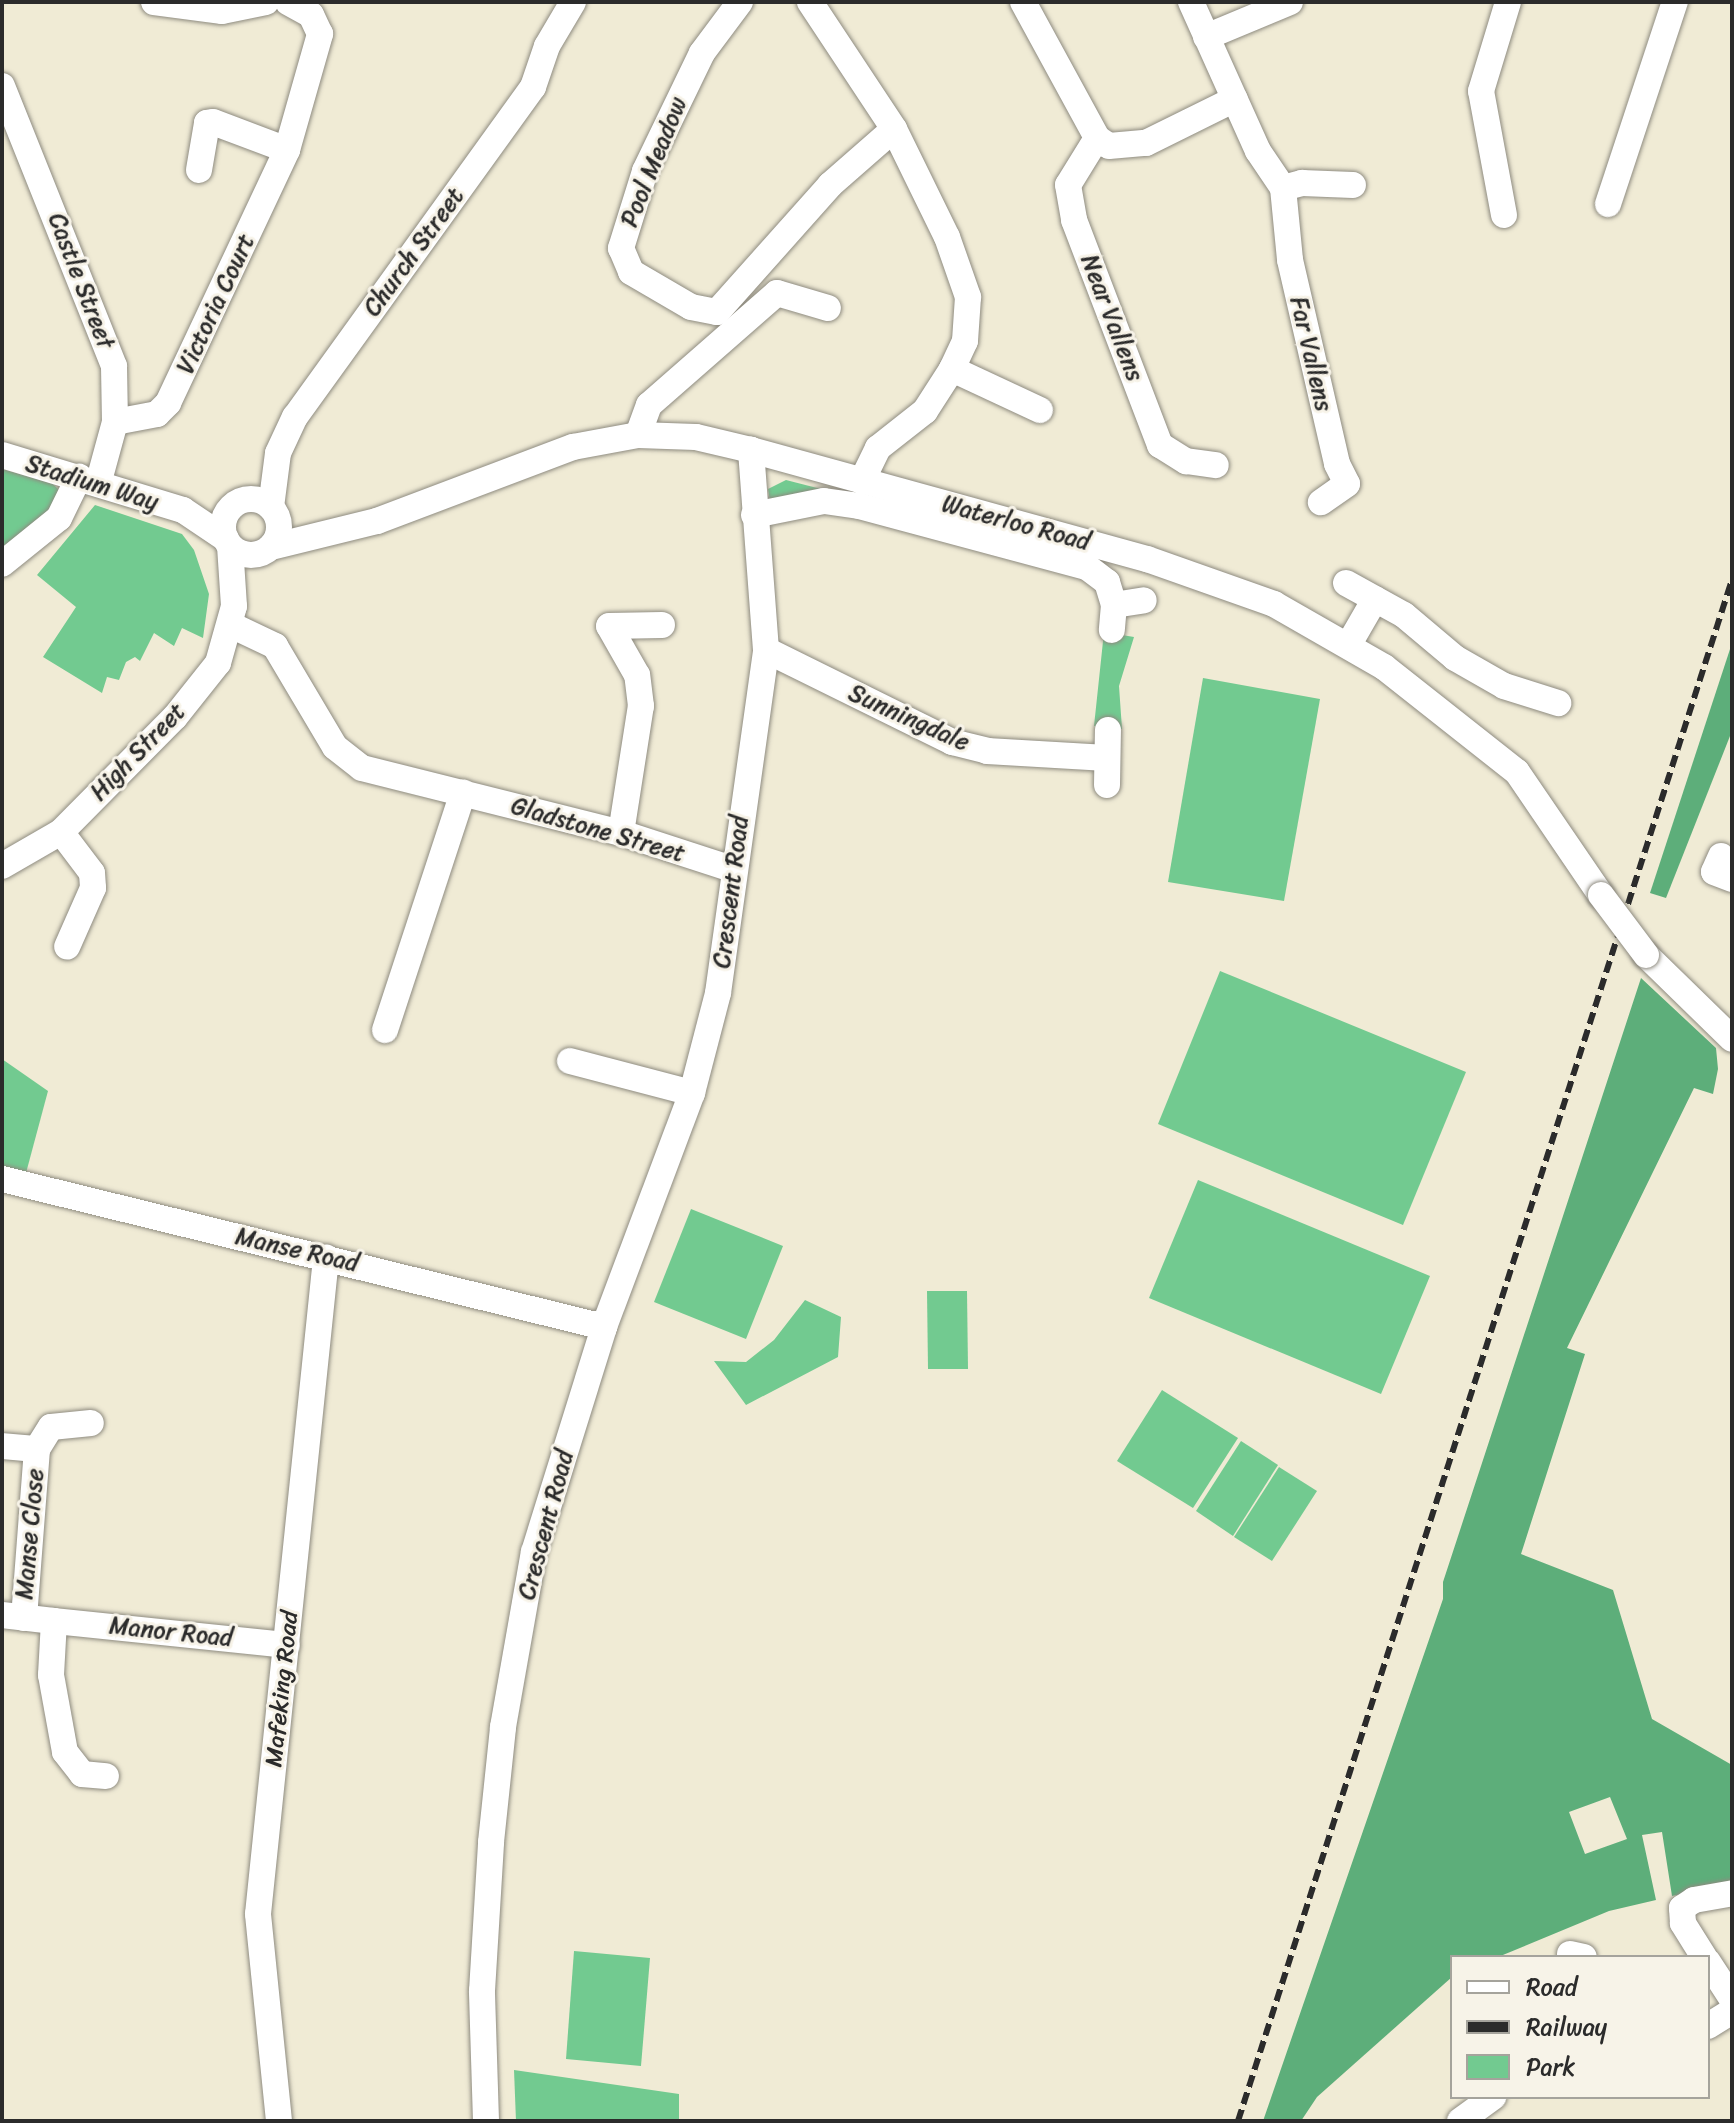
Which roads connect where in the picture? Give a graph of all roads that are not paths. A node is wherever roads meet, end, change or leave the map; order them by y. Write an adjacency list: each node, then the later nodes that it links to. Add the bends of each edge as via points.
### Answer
1 (154, 2): 2 (street, via 222,11)
2 (266, 2)
3 (288, 2): 17 (street, Victoria Court, via 311,15 320,34)
4 (573, 2): 35 (street, Church Street, via 547,46 533,87 295,417 278,453)
5 (740, 2): 15 (street, Pool Meadow, via 702,53 645,171 621,248 631,272 691,307 717,312 830,185)
6 (810, 2): 15 (street)
7 (1023, 2): 16 (street)
8 (1191, 2): 12 (street, Far Vallens)
9 (1290, 2): 12 (street)
10 (1508, 2): 22 (street, via 1481,91)
11 (1675, 2): 21 (street)
12 (1206, 37): 14 (street, Far Vallens)
13 (2, 86): 26 (street, Castle Street, via 114,366)
14 (1235, 99): 16 (street, via 1146,143 1109,146); 20 (street, Far Vallens, via 1258,151)
15 (894, 129): 24 (street, via 947,237 968,297 965,341)
16 (1097, 138): 30 (street, Near Vallens, via 1077,164 1068,203 1160,445 1175,469)
17 (287, 150): 18 (street, via 207,123); 26 (street, Victoria Court, via 168,403 157,414)
18 (199, 170)
19 (1353, 185): 20 (street, via 1302,183)
20 (1283, 188): 33 (street, Far Vallens, via 1290,260 1337,464 1347,484)
21 (1608, 204)
22 (1504, 215)
23 (828, 308): 27 (street, via 777,293 649,405)
24 (952, 369): 25 (street); 32 (street, via 925,411 878,448)
25 (1040, 410)
26 (115, 422): 31 (street, Castle Street)
27 (638, 435): 28 (street, Waterloo Road, via 696,437); 38 (street, Waterloo Road, via 573,447 377,521)
28 (751, 450): 32 (street, Waterloo Road); 37 (street, Crescent Road)
29 (2, 455): 31 (street, Stadium Way)
30 (1216, 465)
31 (89, 480): 36 (street, Stadium Way); 41 (street, Castle Street, via 59,518)
32 (862, 481): 47 (street, Waterloo Road, via 1242,590)
33 (1321, 502)
34 (231, 506): 35 (street, via 251,498); 36 (street, Stadium Way); 39 (street, via 222,528)
35 (273, 509): 38 (street); 40 (street, via 278,536)
36 (183, 510): 39 (street, Stadium Way)
37 (754, 515): 44 (street, via 824,501 973,534 1087,567 1107,582 1113,618); 48 (street, Crescent Road)
38 (328, 532): 40 (street, Waterloo Road)
39 (228, 543): 40 (street, via 247,555); 45 (street, High Street)
40 (269, 549): 45 (street, High Street)
41 (2, 564)
42 (1346, 583): 43 (street)
43 (1375, 599): 47 (street); 49 (street, via 1455,658)
44 (1144, 600)
45 (232, 616): 53 (street, Gladstone Street, via 275,646 335,747 362,768); 54 (street, High Street, via 218,663 175,717)
46 (662, 625): 55 (street, via 609,626 637,675 641,706)
47 (1349, 644): 60 (street, Waterloo Road, bridge, via 1517,772 1646,955)
48 (766, 650): 51 (street, Sunningdale, via 952,742 987,751); 57 (street, Crescent Road)
49 (1541, 707)
50 (1108, 730): 51 (street)
51 (1107, 758): 52 (street)
52 (1107, 785)
53 (463, 793): 55 (street, Gladstone Street); 59 (street)
54 (61, 832): 56 (street, High Street); 58 (street, via 92,873 93,888)
55 (621, 833): 57 (street, Gladstone Street)
56 (2, 866)
57 (732, 869): 62 (street, Crescent Road, via 718,993)
58 (67, 947)
59 (385, 1030)
60 (1732, 1039)
61 (570, 1061): 62 (street)
62 (692, 1093): 65 (street, Crescent Road)
63 (2, 1179): 64 (street, Manse Road)
64 (326, 1258): 65 (street, Manse Road); 71 (street, Mafeking Road)
65 (601, 1323): 81 (street, Crescent Road, via 534,1552 502,1733 482,1991)
66 (91, 1423): 68 (street, Manse Close, via 51,1427)
67 (2, 1446): 68 (street, Manse Close)
68 (37, 1449): 69 (street, Manse Close)
69 (13, 1616): 70 (street, Manor Road)
70 (54, 1621): 71 (street, Manor Road); 72 (street, via 51,1675 65,1752 82,1774)
71 (287, 1645): 80 (street, Mafeking Road, via 258,1914)
72 (106, 1776)
73 (1732, 1893): 74 (street, via 1694,1900 1682,1908 1683,1923)
74 (1703, 1955)
75 (1710, 1965): 76 (street)
76 (1732, 1999)
77 (1732, 2011): 78 (street)
78 (1710, 2025)
79 (1490, 2099): 82 (street)
80 (279, 2121)
81 (486, 2121)
82 (1460, 2121)

